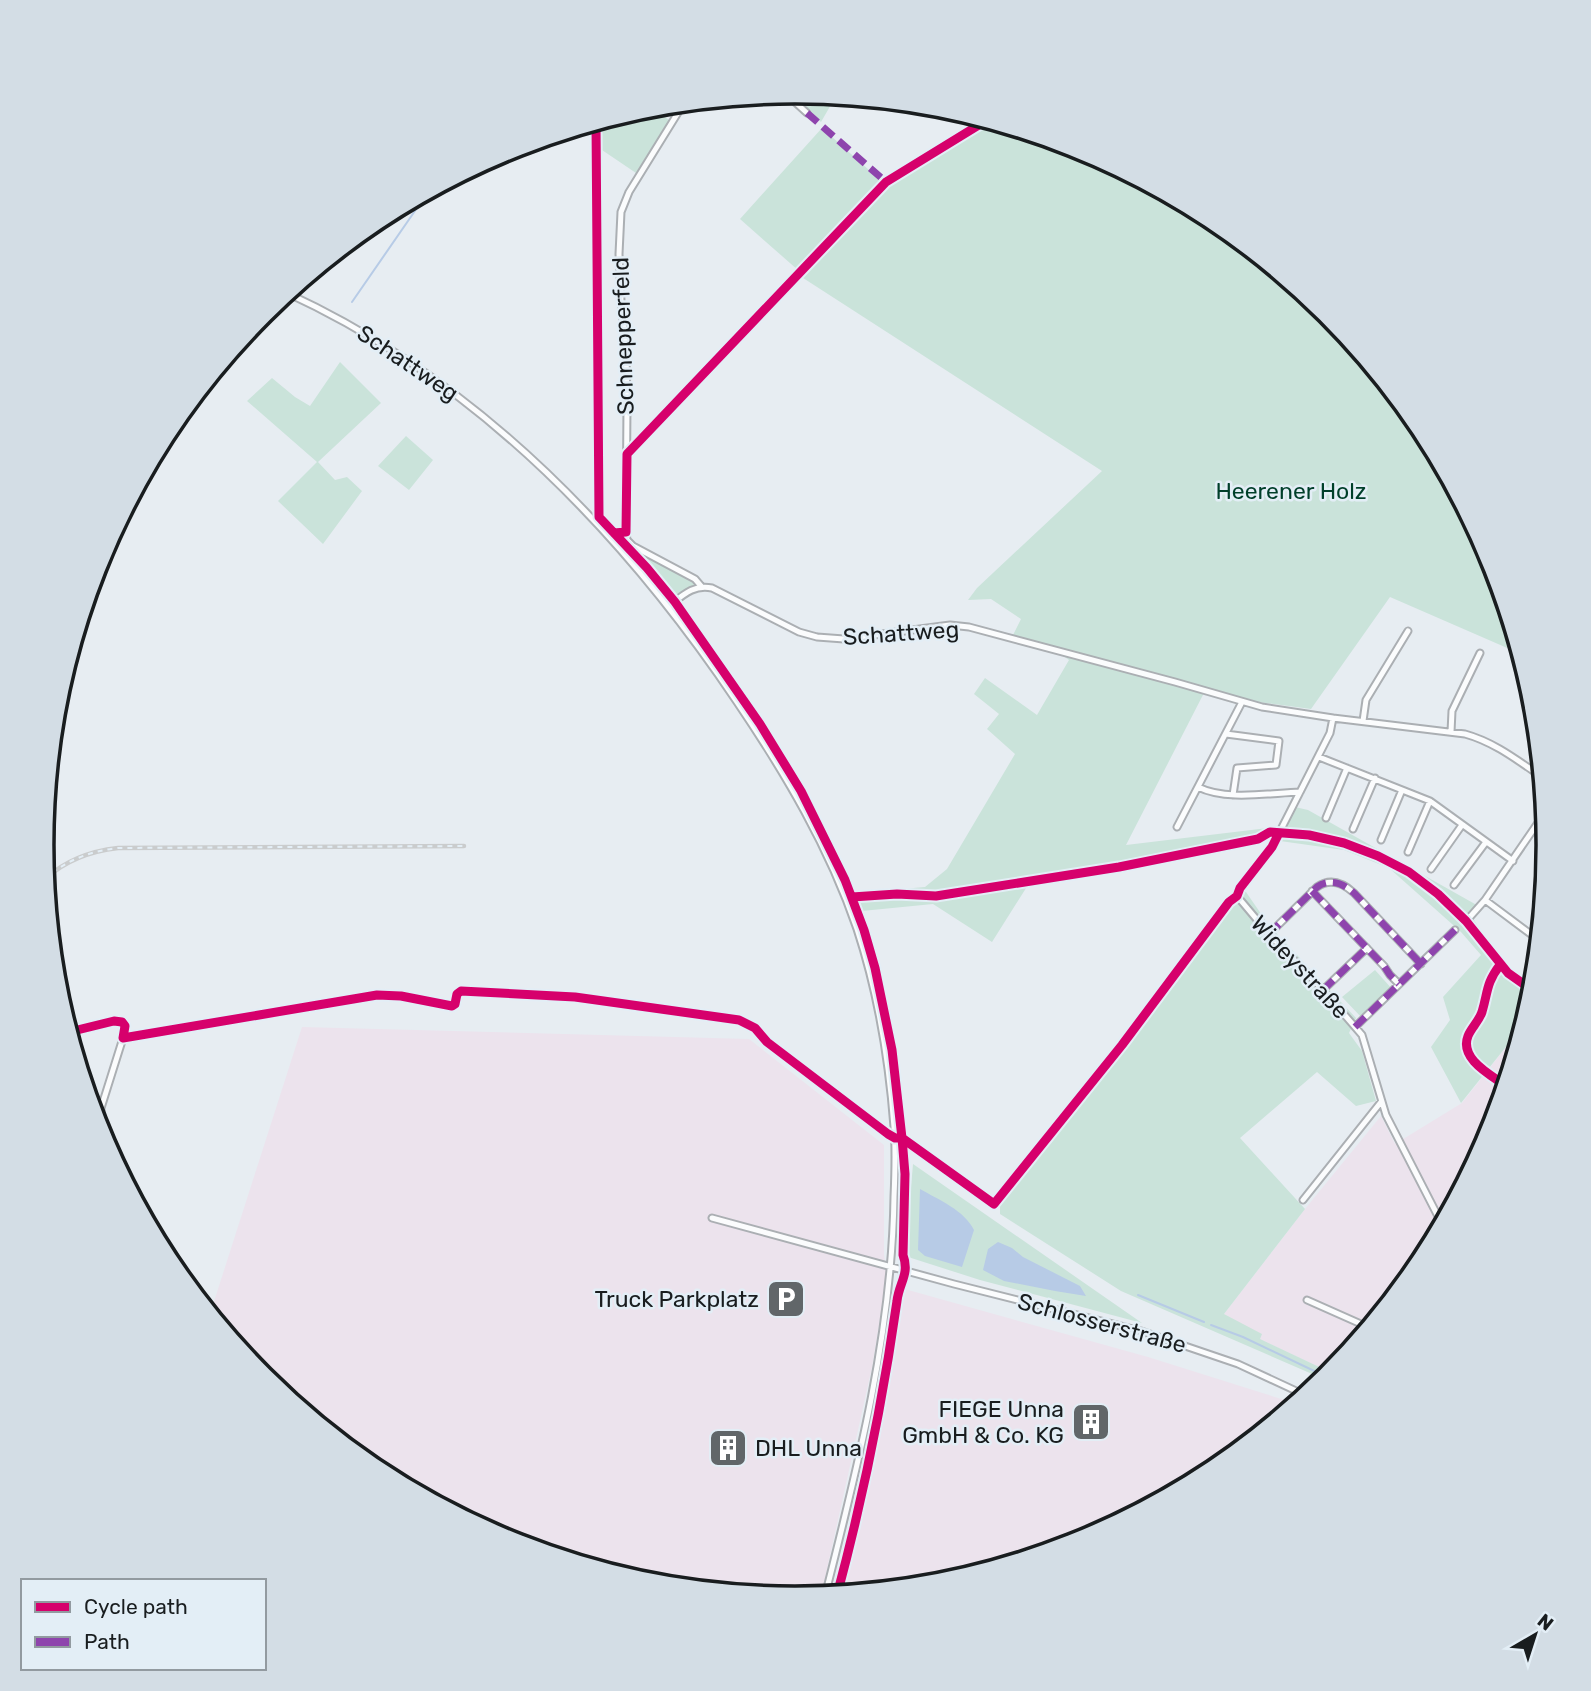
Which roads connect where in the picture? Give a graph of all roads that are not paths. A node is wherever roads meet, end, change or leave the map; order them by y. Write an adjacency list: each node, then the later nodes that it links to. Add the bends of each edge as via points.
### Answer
1 (797, 104): 2 (street)
2 (807, 113)
3 (677, 114): 5 (street, Schnepperfeld, via 621,212 626,532 633,546)
4 (297, 297): 6 (street, Schattweg, via 374,338 507,435 559,484)
5 (701, 586): 6 (street); 9 (street, Schattweg, via 712,587 817,637 844,639 950,625 968,627)
6 (669, 606): 53 (street, Schattweg, via 781,769 827,855 857,929 878,1006 891,1096 895,1138)
7 (1408, 631): 11 (street, via 1366,700)
8 (1480, 653): 12 (street, via 1452,711)
9 (1242, 702): 10 (street, Schattweg); 13 (street)
10 (1334, 718): 11 (street, Schattweg); 14 (street, Wideystraße)
11 (1363, 721): 12 (street, Schattweg)
12 (1451, 732): 16 (street, Schattweg, via 1487,741)
13 (1226, 734): 18 (street); 21 (street, via 1279,741 1276,765 1237,768)
14 (1319, 757): 15 (street); 20 (street, Wideystraße)
15 (1347, 768): 17 (street); 23 (street)
16 (1532, 771)
17 (1375, 778): 19 (street); 27 (street)
18 (1198, 787): 21 (street); 26 (street)
19 (1402, 790): 22 (street); 28 (street)
20 (1300, 792): 21 (street); 38 (street, Wideystraße, via 1272,846 1237,895)
21 (1233, 795)
22 (1430, 801): 24 (street); 30 (street)
23 (1326, 818)
24 (1462, 825): 29 (street); 32 (street)
25 (1536, 826): 31 (street)
26 (1177, 827)
27 (1353, 829)
28 (1381, 840)
29 (1486, 842): 31 (street); 33 (street)
30 (1408, 852)
31 (1513, 861): 35 (street)
32 (1431, 869)
33 (1454, 885)
34 (1312, 891): 38 (street); 40 (street); 41 (street, via 1328,882 1349,888)
35 (1485, 900): 36 (street); 39 (street)
36 (1469, 918)
37 (1455, 930): 41 (street)
38 (1269, 934): 43 (street, Wideystraße)
39 (1531, 935)
40 (1367, 948): 42 (street); 43 (street)
41 (1421, 964): 42 (street)
42 (1399, 984): 46 (street)
43 (1323, 990): 46 (street, Wideystraße)
44 (114, 1021): 47 (street, via 125,1026)
45 (216, 1023): 47 (street)
46 (1355, 1027): 48 (street, Wideystraße, via 1362,1035)
47 (123, 1038): 49 (street)
48 (1381, 1102): 50 (street); 51 (street, Wideystraße)
49 (102, 1106)
50 (1303, 1200)
51 (1437, 1215)
52 (712, 1218): 53 (street, Schlosserstraße)
53 (891, 1267): 56 (street, Schlosserstraße, via 1166,1338); 57 (street, Schattweg, via 854,1481)
54 (1307, 1300): 55 (street)
55 (1361, 1324)
56 (1297, 1391)
57 (828, 1586)

